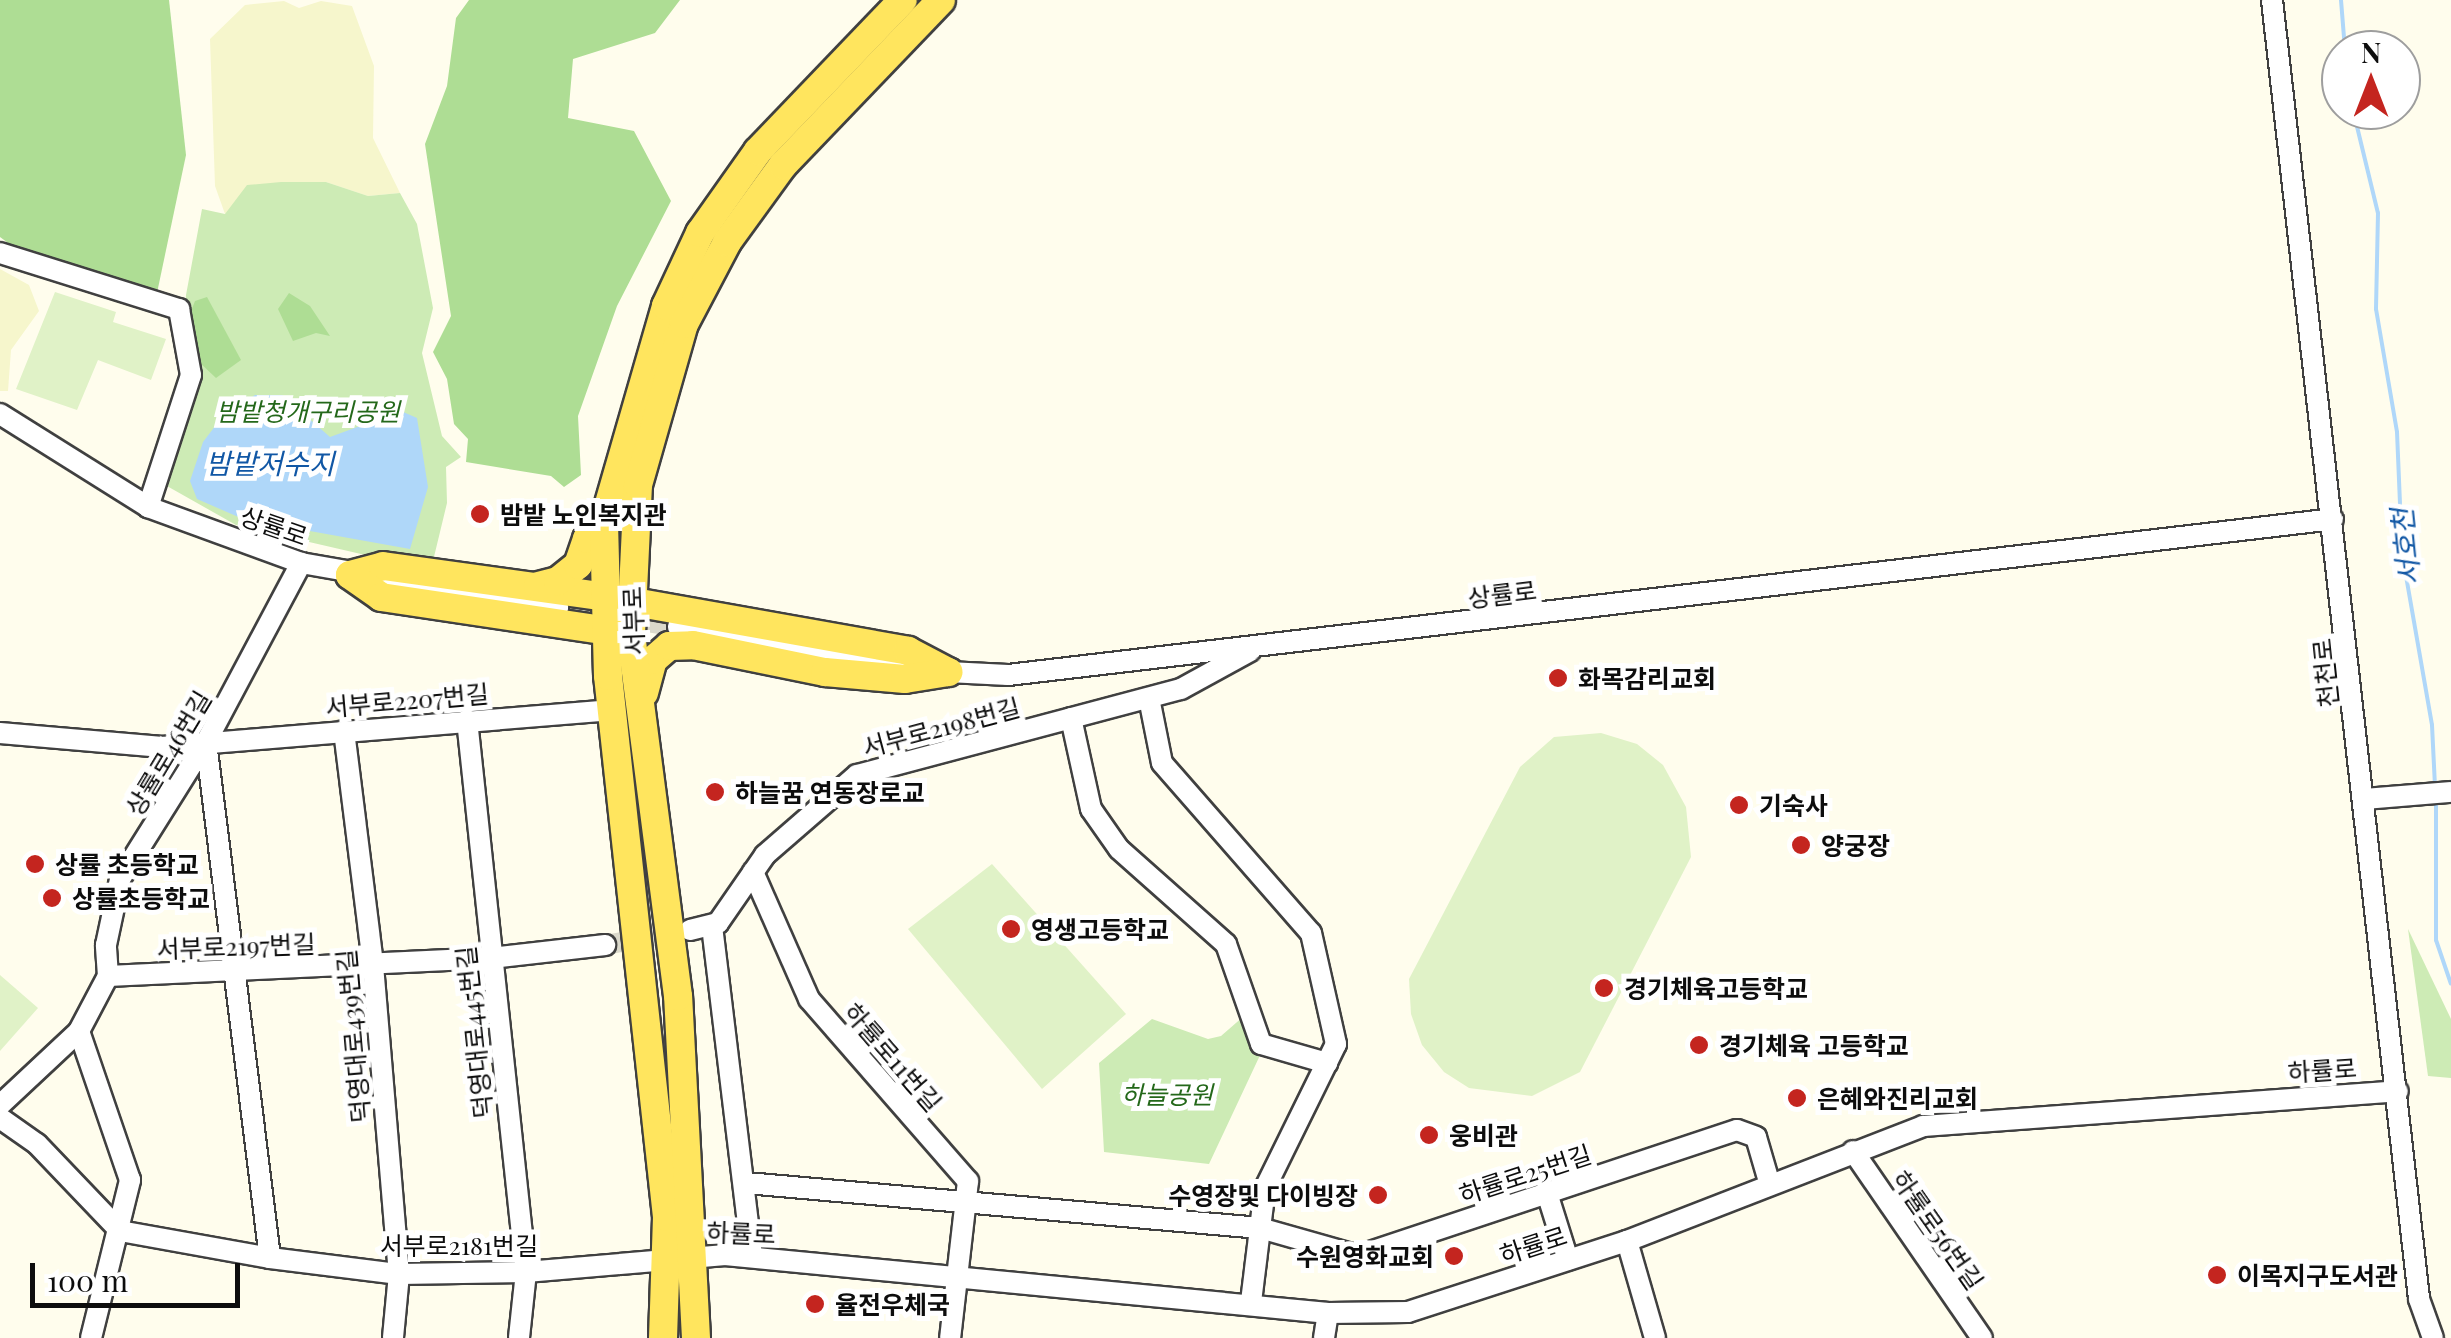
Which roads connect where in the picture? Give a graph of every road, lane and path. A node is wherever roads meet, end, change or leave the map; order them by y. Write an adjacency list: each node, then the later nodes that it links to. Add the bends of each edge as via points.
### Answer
1 (903, 0): 8 (main road, 서부로, via 758,151 700,233 666,306)
2 (942, 0): 9 (main road, 서부로, via 783,165 727,242 684,324 638,485)
3 (2272, 0): 7 (street, 천천로)
4 (0, 252): 6 (street, via 180,308 191,375)
5 (0, 414): 6 (street, 상률로)
6 (148, 508): 10 (street, 상률로)
7 (2334, 519): 17 (street, 상률로); 27 (street, 천천로)
8 (604, 522): 12 (main road, via 587,539 578,565 558,582); 13 (main road, 서부로)
9 (633, 538): 13 (main road, 서부로); 15 (main road, via 647,574)
10 (302, 563): 11 (street, 상률로); 25 (street, 상률로46번길)
11 (350, 574): 12 (main road, via 383,566); 14 (street, 상률로); 16 (main road, via 381,597)
12 (531, 587): 13 (main road)
13 (618, 599): 15 (main road); 16 (main road, 서부로)
14 (558, 608)
15 (683, 619): 18 (main road, via 908,650)
16 (618, 633): 20 (main road, 서부로)
17 (1256, 648): 18 (street, 상률로, via 1008,675); 19 (street, 서부로2198번길, via 1208,678)
18 (948, 672): 20 (main road, via 905,679 825,672 670,646)
19 (1149, 698): 21 (street, 서부로2198번길); 37 (street, via 1162,763 1311,932 1336,1044)
20 (626, 708): 22 (street, 서부로2207번길); 51 (main road, 서부로, via 678,996)
21 (1071, 718): 28 (street, 서부로2198번길, via 857,775 798,820); 37 (street, via 1091,809 1118,849 1226,944 1261,1044)
22 (467, 720): 23 (street, 서부로2207번길); 32 (street, 덕영대로445번길)
23 (344, 731): 25 (street, 서부로2207번길); 33 (street, 덕영대로439번길)
24 (0, 733): 25 (street, 서부로2207번길, via 162,746)
25 (206, 742): 34 (street); 35 (street, 상률로46번길, via 120,879 106,945)
26 (2451, 792): 27 (street)
27 (2365, 799): 38 (street, 천천로)
28 (753, 872): 29 (street, 서부로2198번길); 45 (street, 하률로11번길, via 809,999 968,1181)
29 (712, 926): 30 (street); 42 (street)
30 (690, 930)
31 (605, 945): 32 (street, 서부로2197번길)
32 (491, 958): 33 (street, 서부로2197번길); 53 (street, 덕영대로445번길)
33 (373, 965): 34 (street, 서부로2197번길); 54 (street, 덕영대로439번길)
34 (236, 970): 35 (street, 서부로2197번길); 50 (street)
35 (108, 976): 36 (street)
36 (79, 1031): 39 (street); 47 (street, via 130,1180)
37 (1327, 1063): 46 (street, via 1266,1188)
38 (2398, 1091): 41 (street, 하률로, via 1997,1116 1924,1126); 67 (street, 천천로, via 2419,1299)
39 (0, 1104)
40 (0, 1118): 47 (street, via 37,1144)
41 (1853, 1151): 43 (street, 하률로); 66 (street, 하률로56번길)
42 (746, 1183): 45 (street, 하률로25번길); 49 (street)
43 (1770, 1184): 44 (street, 하률로25번길, via 1756,1136 1737,1130); 48 (street, 하률로)
44 (1548, 1193): 46 (street, 하률로25번길, via 1358,1256); 52 (street)
45 (966, 1202): 46 (street, 하률로25번길); 55 (street, 하률로11번길)
46 (1260, 1228): 56 (street)
47 (120, 1231): 50 (street, 서부로2181번길); 58 (street)
48 (1627, 1241): 52 (street, 하률로); 65 (street)
49 (752, 1256): 51 (street, 하률로); 55 (street, 하률로)
50 (270, 1258): 54 (street, 서부로2181번길)
51 (680, 1258): 53 (street, 서부로2181번길); 61 (main road, 서부로); 62 (main road, 서부로)
52 (1568, 1260): 57 (street, 하률로, via 1408,1312)
53 (526, 1272): 54 (street, 서부로2181번길); 60 (street, 덕영대로445번길)
54 (399, 1274): 59 (street, 덕영대로439번길)
55 (958, 1276): 56 (street, 하률로); 63 (street, 하률로11번길)
56 (1251, 1302): 57 (street, 하률로)
57 (1328, 1313): 64 (street)
58 (91, 1338)
59 (393, 1338)
60 (519, 1338)
61 (663, 1338)
62 (696, 1338)
63 (950, 1338)
64 (1324, 1338)
65 (1654, 1338)
66 (1982, 1338)
67 (2433, 1338)

